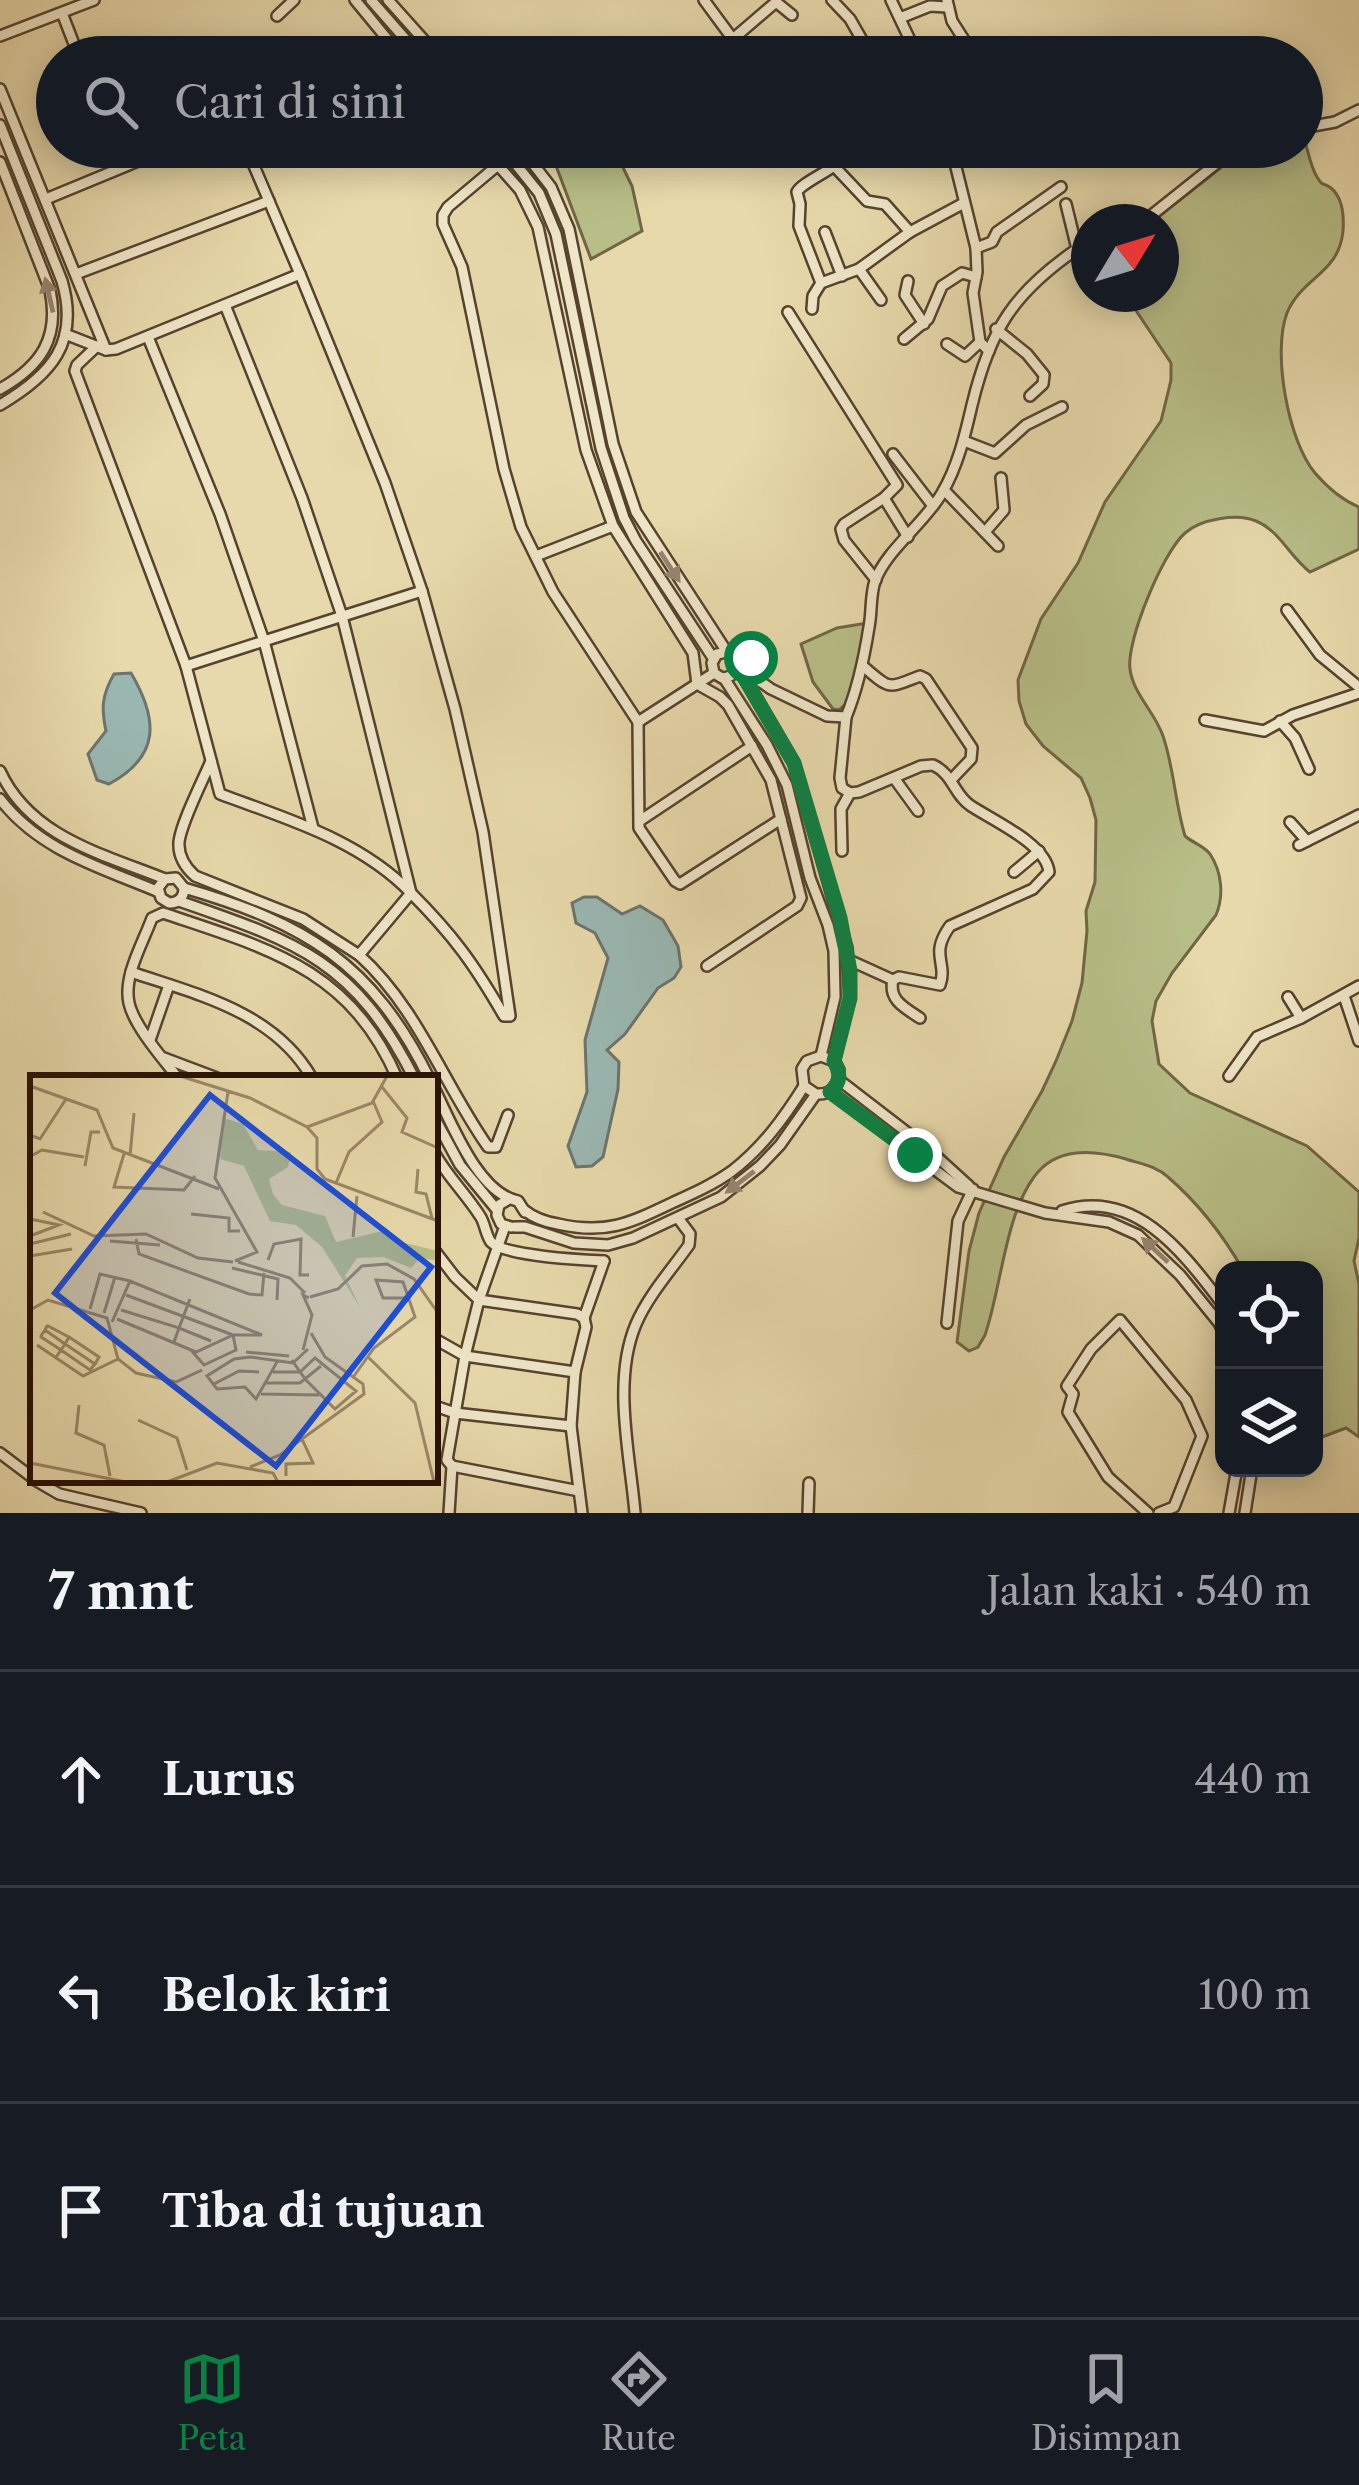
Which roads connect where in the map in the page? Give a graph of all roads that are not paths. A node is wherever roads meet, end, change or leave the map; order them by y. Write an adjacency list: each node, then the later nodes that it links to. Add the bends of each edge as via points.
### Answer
1 (94, 0): 10 (street)
2 (294, 0): 12 (street)
3 (355, 0): 16 (street)
4 (371, 0): 17 (street)
5 (388, 0): 18 (street)
6 (704, 0): 19 (street)
7 (832, 0): 21 (street)
8 (892, 0): 13 (street)
9 (947, 3): 13 (street); 23 (street)
10 (62, 13): 14 (street); 15 (street)
11 (792, 15): 20 (street, via 776,2)
12 (277, 16)
13 (900, 18): 22 (street)
14 (0, 36)
15 (71, 36)
16 (384, 36)
17 (403, 36)
18 (420, 36)
19 (732, 36)
20 (736, 36)
21 (860, 36)
22 (908, 36)
23 (962, 36)
24 (0, 89): 40 (street)
25 (1359, 110): 27 (street)
26 (0, 124): 63 (street, via 62,281)
27 (1323, 124)
28 (0, 162): 69 (street, one-way to 28, via 41,355 54,309)
29 (117, 168): 40 (street)
30 (255, 168): 41 (street)
31 (493, 168): 83 (street, via 448,207 442,224 462,267 511,496)
32 (501, 168): 79 (street, via 527,202 543,243 586,450)
33 (519, 168): 89 (street, via 556,234 619,506)
34 (536, 168): 90 (street, one-way to 90, via 569,230 631,500)
35 (831, 168): 56 (street, via 797,192 799,226)
36 (836, 168): 47 (street)
37 (956, 168): 42 (street)
38 (1211, 168): 43 (street)
39 (1061, 187): 48 (street)
40 (46, 199): 51 (street)
41 (269, 201): 51 (street); 52 (street)
42 (964, 203): 47 (street); 48 (street)
43 (1166, 204)
44 (1066, 205): 45 (street)
45 (1071, 218)
46 (825, 232): 53 (street)
47 (910, 232): 50 (street)
48 (976, 248): 54 (street)
49 (1071, 257): 62 (street, via 1036,279)
50 (859, 269): 53 (street); 57 (street)
51 (76, 274): 68 (street)
52 (300, 274): 58 (street); 85 (street)
53 (842, 276): 56 (street)
54 (976, 277): 61 (street, via 962,273 942,286); 67 (street)
55 (908, 281): 61 (street, via 905,295)
56 (820, 283): 59 (street)
57 (881, 300)
58 (225, 305): 64 (street); 87 (street)
59 (812, 309)
60 (788, 313): 77 (street, via 896,485)
61 (924, 324): 65 (street)
62 (996, 329): 67 (street); 70 (street, via 1044,375)
63 (65, 334): 68 (street); 71 (street, via 41,377)
64 (148, 337): 68 (street); 88 (street)
65 (904, 340)
66 (947, 344): 67 (street, via 965,356)
67 (985, 346): 73 (street)
68 (102, 348): 91 (street, via 75,371)
69 (0, 389)
70 (1030, 396)
71 (0, 405)
72 (1062, 407): 73 (street, via 995,453)
73 (964, 441): 76 (street)
74 (893, 454): 78 (street)
75 (1001, 478): 80 (street, via 1004,510)
76 (944, 490): 78 (street); 80 (street)
77 (884, 498): 81 (street); 84 (street, via 841,529)
78 (933, 506): 81 (street)
79 (613, 526): 83 (street); 94 (street, via 693,653)
80 (985, 532): 82 (street)
81 (908, 537): 84 (street)
82 (998, 546)
83 (536, 556): 99 (street)
84 (876, 580): 92 (street)
85 (422, 591): 87 (street); 123 (street, via 483,832 508,1017 455,938)
86 (1287, 610): 95 (street)
87 (342, 616): 88 (street); 123 (street)
88 (264, 641): 91 (street); 115 (street)
89 (713, 658): 90 (street); 93 (street)
90 (733, 658): 93 (street, via 735,673); 96 (street, via 749,656 771,689 826,716); 126 (street, via 794,763)
91 (186, 666): 101 (street)
92 (862, 666): 96 (street); 105 (street, via 890,686 926,679 972,748)
93 (719, 675): 94 (street); 138 (street, via 780,767 828,925 835,997)
94 (697, 684): 99 (street); 100 (street, via 728,705)
95 (1359, 690): 98 (street)
96 (846, 717): 107 (street, via 840,778)
97 (1205, 720): 98 (street, via 1258,731)
98 (1280, 721): 102 (street)
99 (638, 722): 113 (street)
100 (752, 746): 112 (street); 113 (street)
101 (211, 760): 106 (street); 108 (street)
102 (1309, 770)
103 (0, 771): 120 (street, via 25,809 58,835)
104 (894, 778): 105 (street, via 933,765); 107 (street); 110 (street)
105 (951, 780): 116 (street, via 962,801)
106 (199, 790): 108 (street); 118 (street, via 179,840)
107 (850, 793): 117 (street, via 841,809)
108 (220, 794): 115 (street)
109 (0, 799): 122 (street, via 47,844)
110 (918, 812)
111 (1359, 815): 114 (street, via 1303,843)
112 (781, 819): 113 (street, via 680,884 643,835); 127 (street, via 800,902)
113 (641, 820)
114 (1290, 822)
115 (313, 828): 123 (street)
116 (1039, 850): 119 (street); 129 (street, via 1049,872 1033,889 946,932 940,985)
117 (842, 851)
118 (185, 866): 120 (street); 125 (street, via 303,919)
119 (1014, 872)
120 (168, 878): 121 (street); 122 (street)
121 (184, 888): 124 (street); 146 (street, via 229,901 340,958 394,1016)
122 (158, 892): 124 (street)
123 (411, 893): 125 (street)
124 (178, 901): 145 (street, via 281,937 337,973 383,1023)
125 (359, 955): 153 (street, via 417,1024 488,1147 496,1147)
126 (849, 960): 129 (street); 140 (street, via 850,998)
127 (707, 966)
128 (131, 972): 130 (street); 136 (street, via 130,1006); 144 (street, via 157,914 270,950 336,991)
129 (893, 980): 134 (street, via 893,996)
130 (169, 985): 136 (street); 143 (street, via 262,1024)
131 (1359, 986): 132 (street)
132 (1343, 996): 135 (street); 137 (street)
133 (1288, 998): 135 (street)
134 (920, 1018)
135 (1301, 1018): 147 (street, via 1257,1037)
136 (150, 1040): 139 (street)
137 (1359, 1041)
138 (821, 1056): 140 (street); 149 (street, via 802,1069)
139 (164, 1058): 141 (street); 142 (street)
140 (834, 1061): 148 (street)
141 (176, 1075)
142 (209, 1075)
143 (310, 1075)
144 (395, 1075)
145 (412, 1075)
146 (428, 1075)
147 (1229, 1076)
148 (839, 1080): 150 (street); 156 (street)
149 (804, 1086): 151 (street); 159 (street, via 732,1171 634,1222 580,1229)
150 (830, 1092): 151 (street); 156 (street)
151 (816, 1094): 161 (street, one-way to 161, via 760,1166)
152 (438, 1096): 157 (street, via 485,1180)
153 (508, 1115)
154 (438, 1125): 158 (street)
155 (440, 1172): 164 (street, via 480,1215)
156 (973, 1190): 160 (street); 171 (street, via 958,1221)
157 (508, 1199): 158 (street); 159 (street)
158 (497, 1210): 162 (street)
159 (524, 1210): 162 (street)
160 (1056, 1213): 167 (street, via 1089,1204 1135,1216); 170 (street, one-way to 160, via 1138,1235)
161 (678, 1218): 163 (street); 190 (street, via 691,1239 641,1315 627,1357)
162 (510, 1227): 163 (street); 164 (street)
163 (608, 1245): 166 (street)
164 (497, 1250): 166 (street); 168 (street)
165 (438, 1255): 168 (street)
166 (604, 1261): 169 (street)
167 (1215, 1295)
168 (479, 1300): 169 (street); 173 (street)
169 (584, 1318): 174 (street)
170 (1215, 1318)
171 (946, 1323)
172 (438, 1341): 173 (street)
173 (465, 1356): 174 (street); 176 (street)
174 (575, 1372): 177 (street)
175 (438, 1407): 176 (street)
176 (455, 1413): 177 (street); 180 (street)
177 (571, 1426): 186 (street)
178 (438, 1447): 180 (street)
179 (0, 1453): 181 (street)
180 (449, 1463): 186 (street); 188 (street)
181 (30, 1476)
182 (1235, 1477): 194 (street)
183 (1251, 1477): 195 (street)
184 (41, 1483): 187 (street)
185 (809, 1483): 191 (street)
186 (580, 1491): 189 (street)
187 (141, 1513)
188 (449, 1513)
189 (582, 1513)
190 (635, 1513)
191 (808, 1513)
192 (1148, 1513): 193 (street, via 1112,1481 1068,1412 1067,1387 1120,1320 1186,1400 1202,1436 1174,1507)
193 (1160, 1513)
194 (1228, 1513)
195 (1245, 1513)

